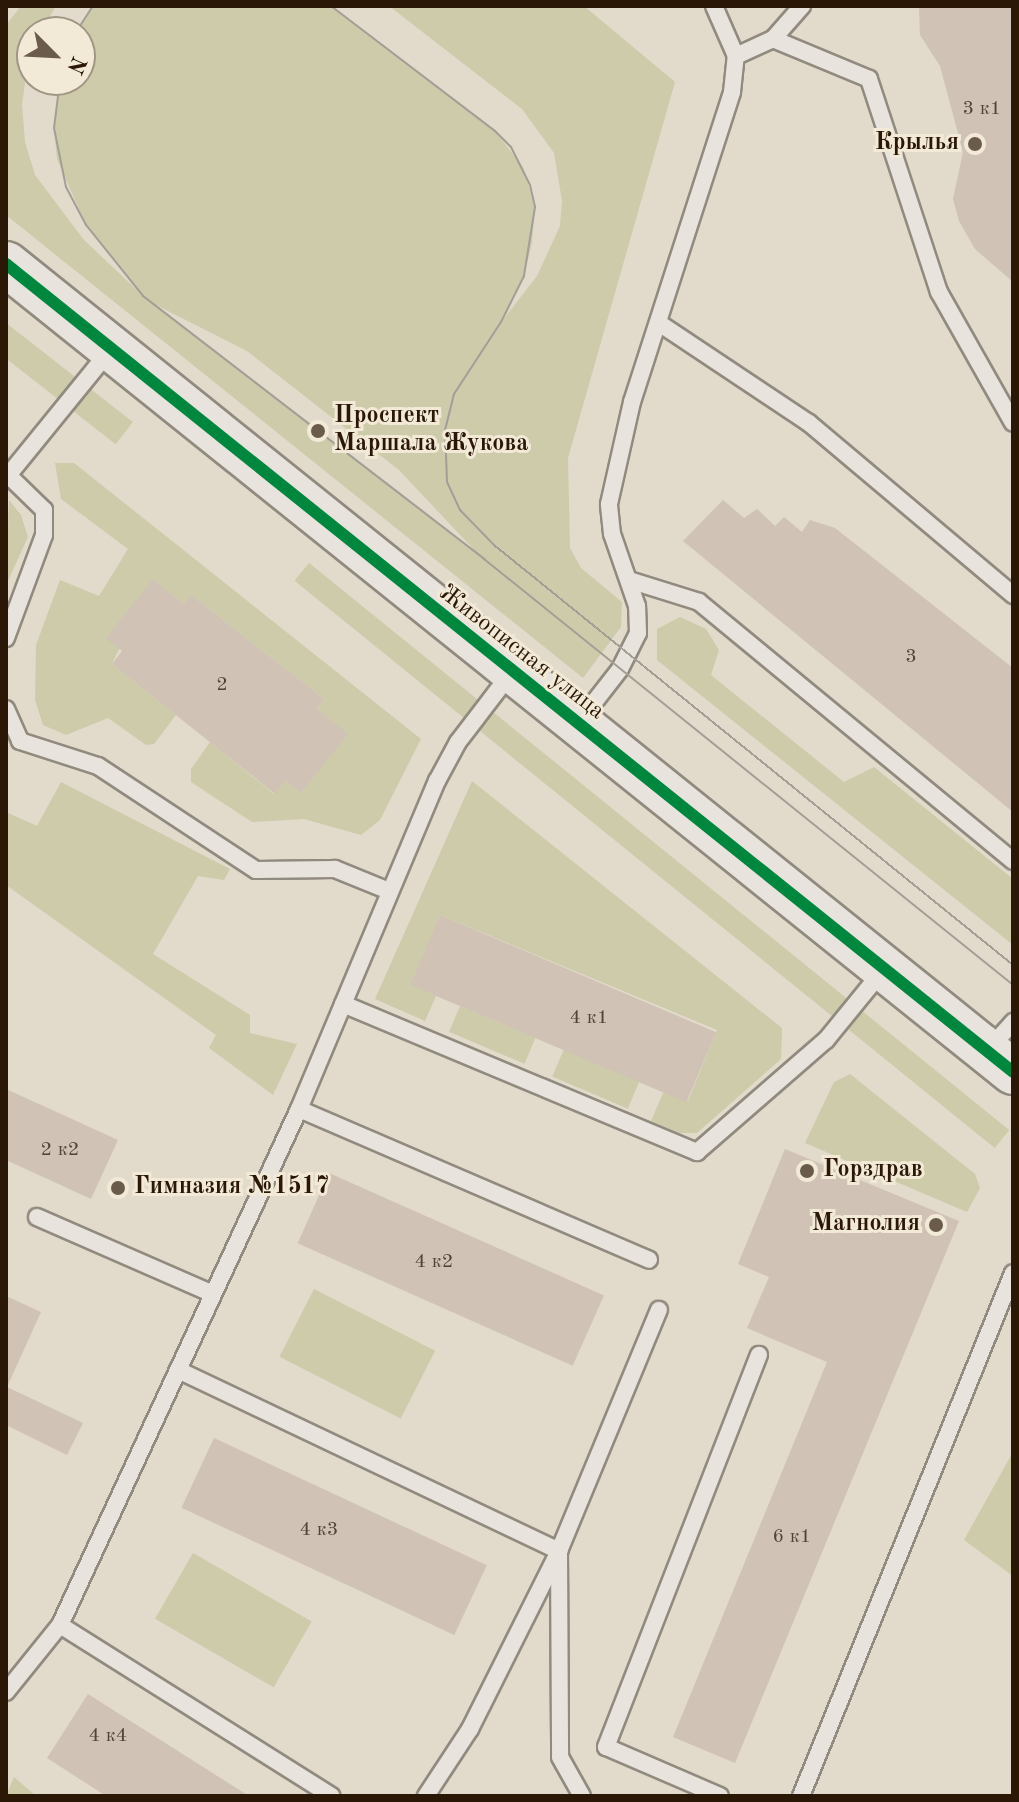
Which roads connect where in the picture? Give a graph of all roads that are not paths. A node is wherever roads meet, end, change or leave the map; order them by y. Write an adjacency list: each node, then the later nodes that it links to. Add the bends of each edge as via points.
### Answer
1 (714, 6): 4 (lane)
2 (802, 6): 3 (lane)
3 (773, 39): 4 (lane); 8 (lane, via 869,79 939,292)
4 (736, 56): 6 (lane, via 732,92)
5 (6, 264): 7 (street, Живописная улица)
6 (659, 323): 10 (lane, via 632,402 609,504 612,534); 11 (lane, via 809,423)
7 (111, 349): 9 (lane); 13 (street, Живописная улица)
8 (1013, 423)
9 (7, 475): 12 (lane, via 44,510 44,535)
10 (629, 580): 15 (lane, via 638,633 625,661); 16 (lane, via 699,602)
11 (1013, 595)
12 (6, 638)
13 (511, 673): 15 (street, Живописная улица); 17 (lane, via 458,742)
14 (6, 709): 17 (lane, via 20,741 98,766 256,870 335,869)
15 (576, 725): 18 (street, Живописная улица)
16 (1013, 861)
17 (389, 891): 19 (lane)
18 (884, 969): 19 (lane, via 826,1040 697,1152); 20 (street, Живописная улица)
19 (343, 1004): 21 (lane)
20 (1004, 1048)
21 (299, 1109): 23 (lane); 25 (lane)
22 (37, 1217): 25 (lane)
23 (649, 1260)
24 (1013, 1273): 36 (lane)
25 (213, 1294): 28 (lane)
26 (659, 1310): 29 (lane)
27 (759, 1355): 35 (lane, via 606,1747)
28 (178, 1370): 29 (lane); 30 (lane)
29 (559, 1551): 33 (lane, via 470,1729); 34 (lane, via 560,1757)
30 (60, 1625): 31 (lane); 32 (lane)
31 (6, 1692)
32 (332, 1796)
33 (426, 1796)
34 (582, 1796)
35 (720, 1796)
36 (801, 1796)

